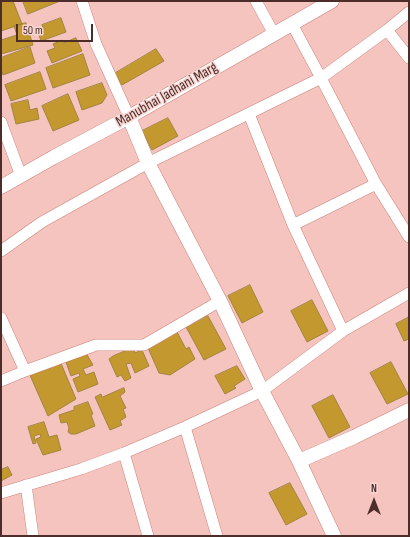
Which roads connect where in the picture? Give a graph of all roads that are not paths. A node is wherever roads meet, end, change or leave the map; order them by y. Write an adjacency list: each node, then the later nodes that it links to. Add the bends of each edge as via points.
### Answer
1 (82, 1): 12 (street, via 96,44)
2 (256, 1): 8 (street)
3 (332, 1): 4 (street, Manubhai Jadhani Marg)
4 (316, 5): 6 (street, Manubhai Jadhani Marg)
5 (409, 12): 7 (street)
6 (292, 24): 8 (street, Manubhai Jadhani Marg); 10 (street)
7 (387, 30): 9 (street); 10 (street)
8 (274, 34): 12 (street, Manubhai Jadhani Marg)
9 (409, 58)
10 (321, 78): 11 (street); 16 (street)
11 (249, 114): 14 (street); 18 (street)
12 (128, 117): 14 (street); 15 (street, Manubhai Jadhani Marg)
13 (1, 122): 15 (street)
14 (148, 163): 20 (street, via 42,222); 22 (street)
15 (21, 176): 17 (street, Manubhai Jadhani Marg)
16 (376, 184): 18 (street); 19 (street)
17 (1, 187)
18 (293, 225): 24 (street)
19 (409, 238)
20 (1, 252)
21 (409, 293): 24 (street)
22 (220, 301): 25 (street, via 144,345 96,345); 27 (street)
23 (1, 318): 25 (street)
24 (343, 331): 27 (street)
25 (24, 371): 26 (street)
26 (1, 381)
27 (262, 391): 29 (street); 31 (street)
28 (409, 410): 31 (street)
29 (185, 427): 30 (street); 36 (street)
30 (124, 453): 32 (street); 35 (street)
31 (300, 461): 37 (street)
32 (26, 486): 33 (street); 34 (street)
33 (1, 493)
34 (32, 536)
35 (148, 536)
36 (217, 536)
37 (334, 536)

